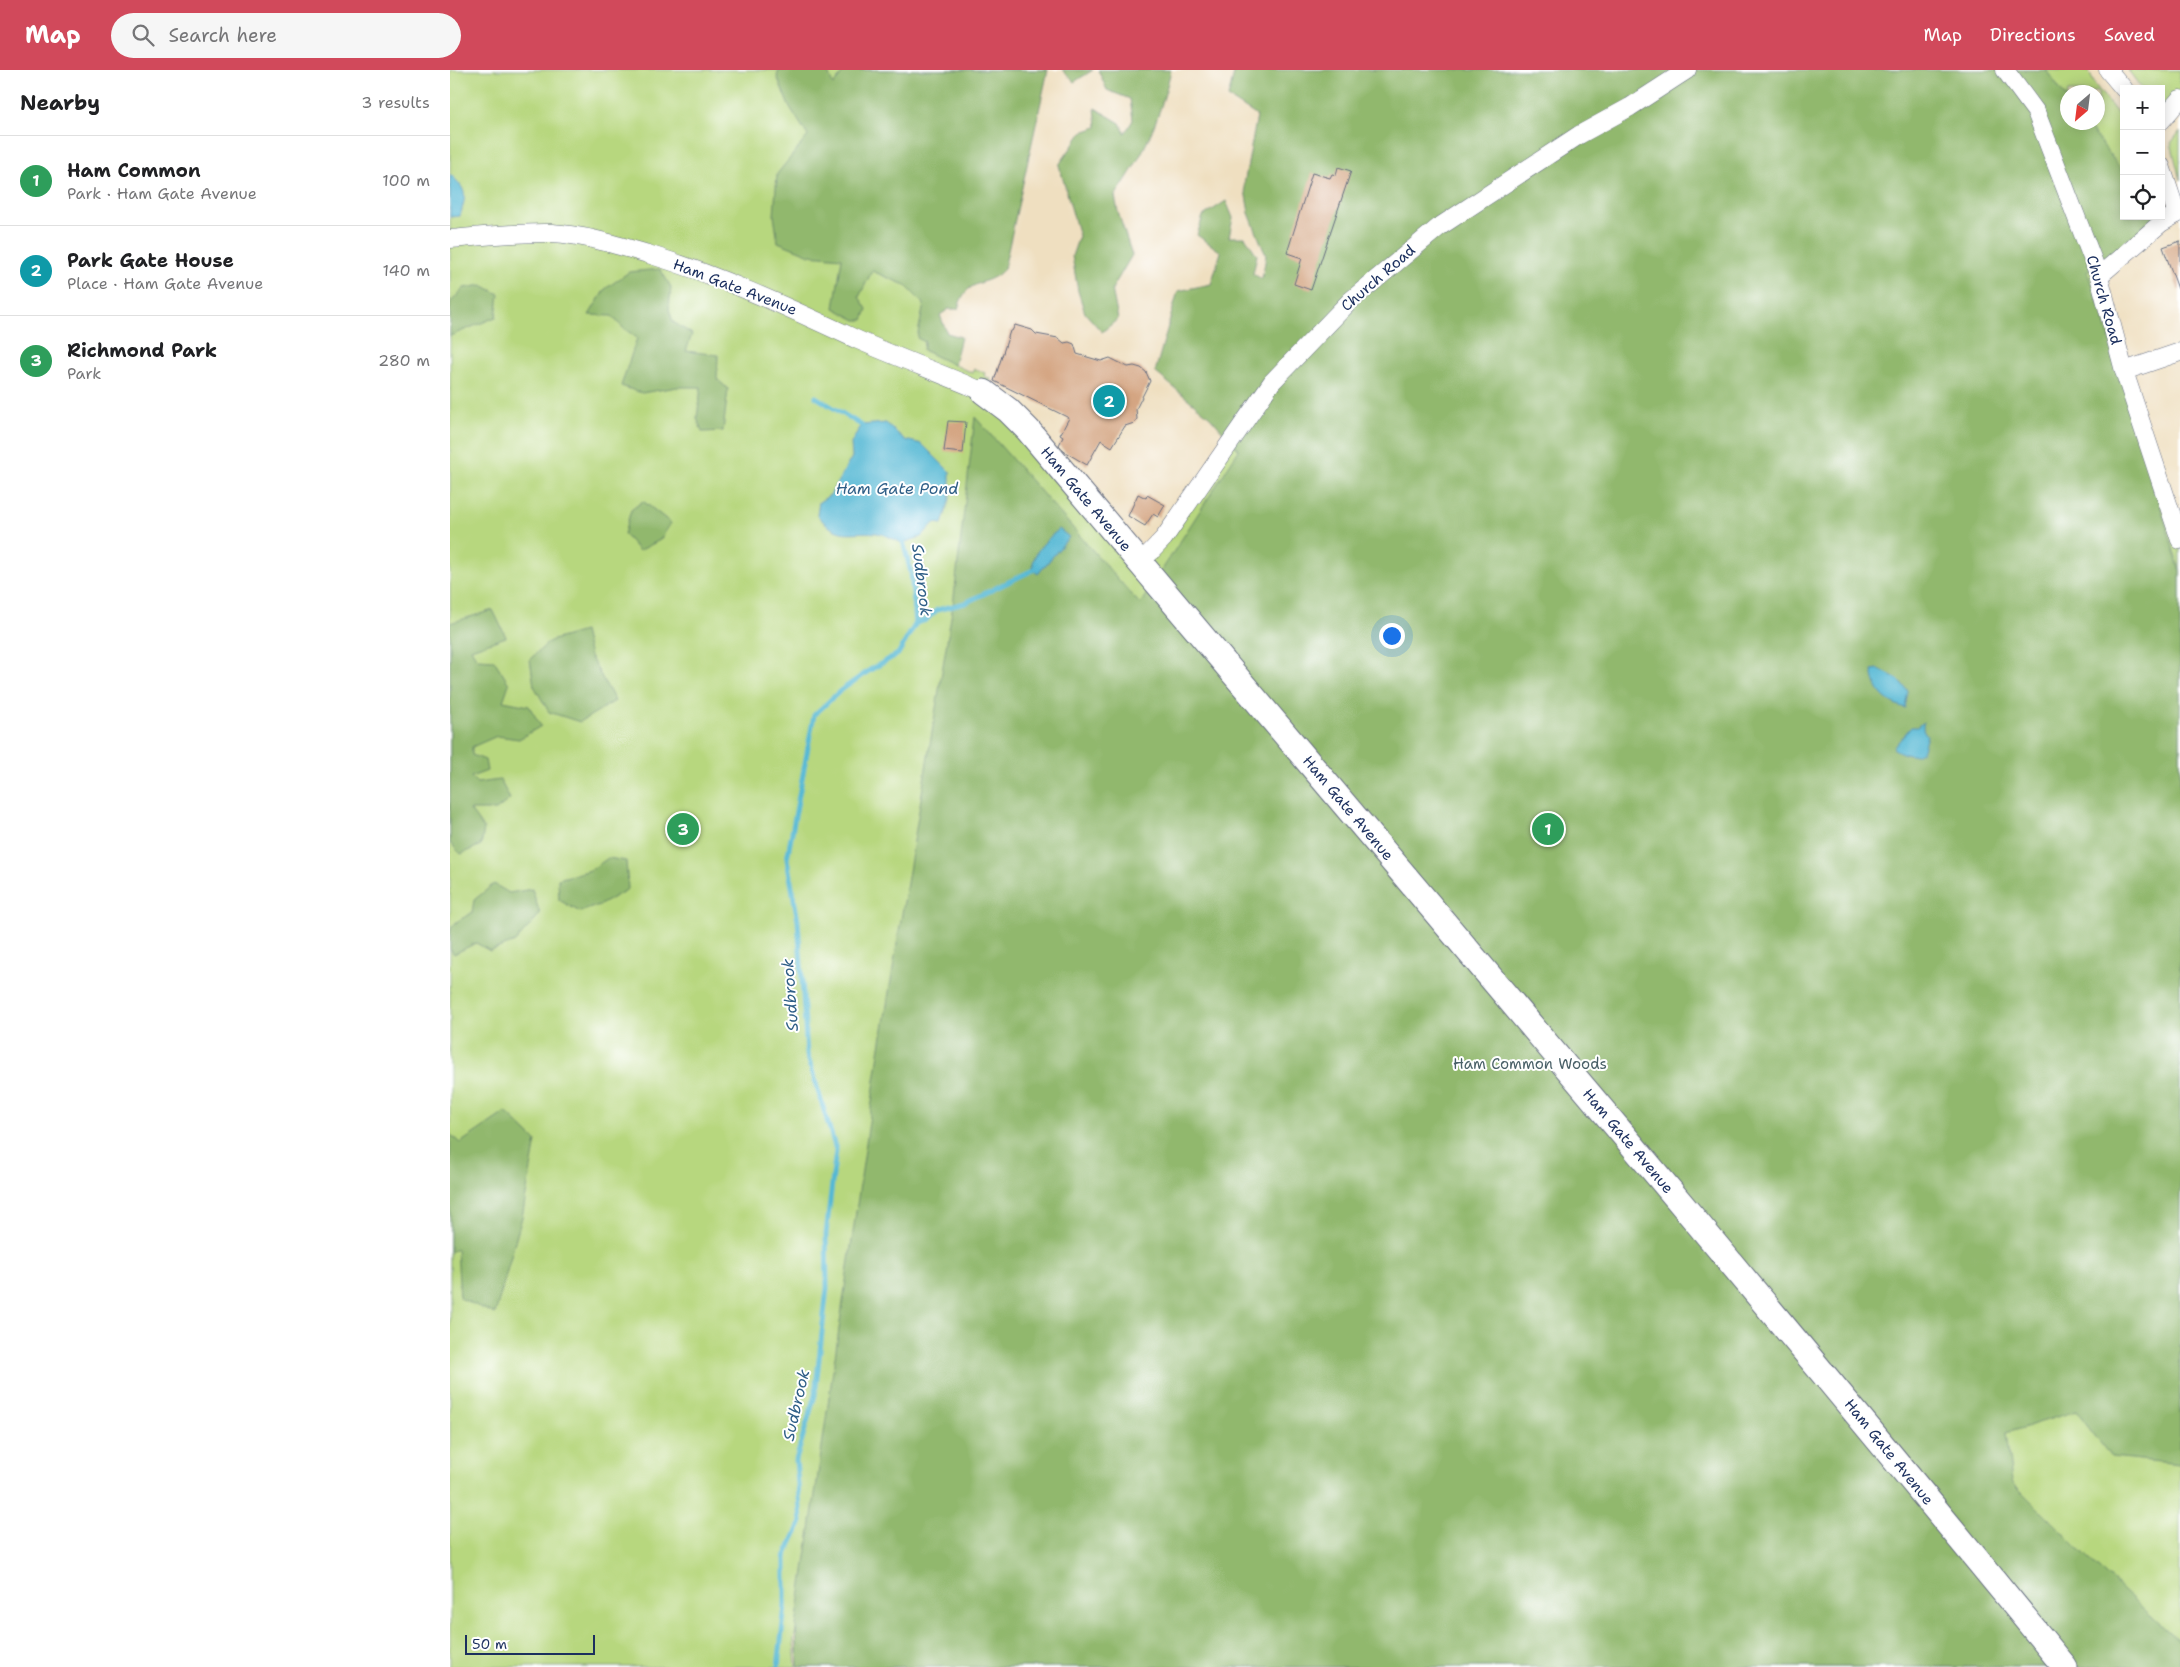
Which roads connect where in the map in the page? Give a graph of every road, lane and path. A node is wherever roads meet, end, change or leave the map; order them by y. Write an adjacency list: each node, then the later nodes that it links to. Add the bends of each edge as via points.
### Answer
1 (1687, 70): 15 (street, Church Road, via 1630,107 1579,134 1439,227 1350,301 1272,382 1164,538)
2 (2006, 70): 10 (street, Church Road, via 2036,112)
3 (2108, 70): 4 (street)
4 (2121, 85)
5 (2180, 99): 6 (street)
6 (2165, 116)
7 (2164, 175): 8 (street)
8 (2178, 213): 10 (street, via 2161,223)
9 (450, 239): 13 (street, Ham Gate Avenue, via 552,234 634,250 774,300)
10 (2099, 276): 12 (street, Church Road)
11 (2180, 352): 12 (street)
12 (2124, 371): 14 (street, Church Road)
13 (984, 392): 15 (main road, Ham Gate Avenue, via 1028,430)
14 (2180, 540)
15 (1140, 563): 16 (main road, Ham Gate Avenue, via 1865,1422)
16 (2064, 1667)

